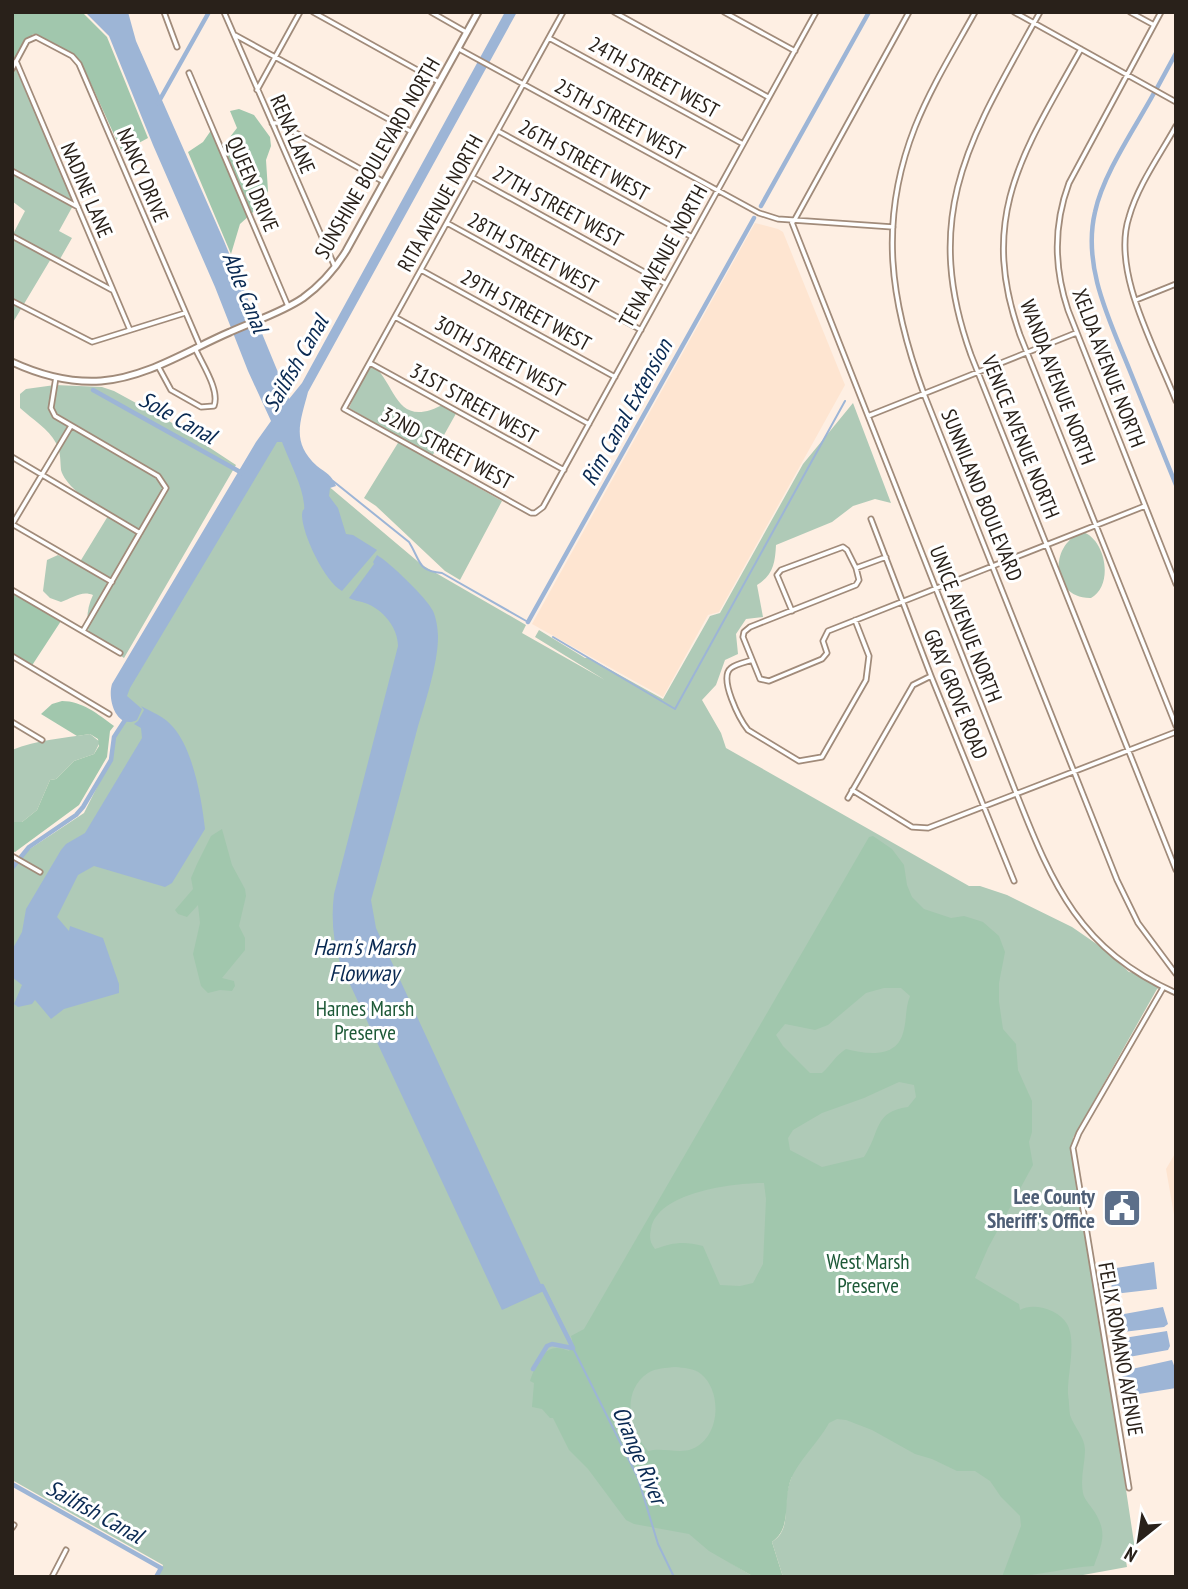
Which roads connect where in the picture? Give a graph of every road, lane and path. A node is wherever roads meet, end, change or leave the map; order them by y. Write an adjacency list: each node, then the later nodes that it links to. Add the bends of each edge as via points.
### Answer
1 (164, 12): 18 (street)
2 (172, 12): 18 (street)
3 (224, 12): 22 (street, RENA LANE)
4 (300, 12): 28 (street)
5 (313, 12): 33 (street)
6 (431, 12): 21 (street)
7 (478, 12): 21 (street, SUNSHINE BOULEVARD NORTH)
8 (563, 12): 23 (street, RITA AVENUE NORTH)
9 (614, 12): 36 (street)
10 (724, 12): 27 (street)
11 (816, 12): 27 (street, TENA AVENUE NORTH)
12 (909, 12): 48 (street)
13 (975, 12): 50 (street, SUNNILAND BOULEVARD, via 915,127)
14 (1014, 12): 19 (street)
15 (1041, 12): 19 (street, VENICE AVENUE NORTH)
16 (1130, 12): 20 (street)
17 (1161, 12): 20 (street, XELDA AVENUE NORTH)
18 (166, 20): 24 (street)
19 (1034, 23): 26 (street); 71 (street, VENICE AVENUE NORTH, via 975,134 954,200 950,247 954,296)
20 (1154, 26): 32 (street, XELDA AVENUE NORTH)
21 (467, 32): 25 (street, SUNSHINE BOULEVARD NORTH)
22 (233, 34): 28 (street); 35 (street, RENA LANE)
23 (549, 38): 34 (street, RITA AVENUE NORTH); 42 (street, 24TH STREET WEST)
24 (177, 47)
25 (458, 48): 33 (street, SUNSHINE BOULEVARD NORTH); 34 (street, 25TH STREET WEST)
26 (1081, 49): 32 (street); 67 (street, WANDA AVENUE NORTH, via 1026,149 1006,213 1005,277)
27 (794, 51): 36 (street, TENA AVENUE NORTH)
28 (276, 57): 35 (street); 41 (street)
29 (16, 61): 30 (street); 47 (street, NADINE LANE); 61 (street, NANCY DRIVE, via 27,41 36,37 79,64)
30 (12, 69)
31 (188, 74): 60 (street, QUEEN DRIVE)
32 (1127, 74): 37 (street); 65 (street, XELDA AVENUE NORTH, via 1075,169 1060,212 1057,268)
33 (439, 82): 41 (street, SUNSHINE BOULEVARD NORTH)
34 (524, 84): 40 (street, RITA AVENUE NORTH); 46 (street, 25TH STREET WEST)
35 (257, 90): 38 (street, RENA LANE)
36 (769, 98): 42 (street, TENA AVENUE NORTH)
37 (1176, 102)
38 (272, 123): 45 (street); 53 (street, RENA LANE)
39 (1176, 126): 58 (street, via 1128,219 1124,259)
40 (498, 131): 44 (street, RITA AVENUE NORTH); 52 (street, 26TH STREET WEST)
41 (412, 132): 45 (street, SUNSHINE BOULEVARD NORTH)
42 (743, 144): 46 (street, TENA AVENUE NORTH)
43 (12, 171): 47 (street)
44 (472, 177): 49 (street, RITA AVENUE NORTH); 55 (street, 27TH STREET WEST)
45 (384, 182): 53 (street, SUNSHINE BOULEVARD NORTH)
46 (718, 191): 48 (street, 25TH STREET WEST, via 759,213); 52 (street, TENA AVENUE NORTH)
47 (78, 207): 57 (street, NADINE LANE)
48 (792, 221): 50 (street, 25TH STREET WEST); 78 (street, UNICE AVENUE NORTH)
49 (447, 223): 54 (street, RITA AVENUE NORTH); 64 (street, 28TH STREET WEST)
50 (893, 226): 75 (street, SUNNILAND BOULEVARD, via 898,312)
51 (12, 236): 57 (street)
52 (692, 237): 55 (street, TENA AVENUE NORTH)
53 (335, 267): 60 (street, SUNSHINE BOULEVARD NORTH, via 317,287)
54 (421, 270): 62 (street, RITA AVENUE NORTH); 73 (street, 29TH STREET WEST)
55 (666, 284): 64 (street, TENA AVENUE NORTH)
56 (1176, 284): 58 (street)
57 (114, 291): 63 (street, NADINE LANE)
58 (1136, 300): 74 (street)
59 (12, 301): 63 (street, via 87,341)
60 (288, 306): 66 (street, SUNSHINE BOULEVARD NORTH)
61 (185, 313): 63 (street); 66 (street, NANCY DRIVE)
62 (395, 317): 69 (street, RITA AVENUE NORTH); 79 (street, 30TH STREET WEST)
63 (130, 330)
64 (640, 330): 73 (street, TENA AVENUE NORTH)
65 (1076, 333): 67 (street); 84 (street, XELDA AVENUE NORTH)
66 (197, 347): 70 (street, SUNSHINE BOULEVARD NORTH); 70 (street, NANCY DRIVE, via 215,393 214,407 205,409 174,392)
67 (1027, 353): 71 (street); 88 (street, WANDA AVENUE NORTH)
68 (12, 362): 72 (street, SUNSHINE BOULEVARD NORTH)
69 (370, 363): 77 (street, RITA AVENUE NORTH); 82 (street, 31ST STREET WEST)
70 (158, 366): 72 (street, SUNSHINE BOULEVARD NORTH, via 101,381)
71 (978, 372): 75 (street); 90 (street, VENICE AVENUE NORTH)
72 (56, 377): 80 (street, via 52,412)
73 (615, 377): 79 (street, TENA AVENUE NORTH)
74 (1174, 390): 76 (street)
75 (924, 394): 78 (street); 92 (street, SUNNILAND BOULEVARD)
76 (1176, 401)
77 (344, 409): 85 (street, 32ND STREET WEST)
78 (868, 416): 96 (street, UNICE AVENUE NORTH)
79 (589, 424): 82 (street, TENA AVENUE NORTH)
80 (71, 426): 83 (street); 89 (street, via 158,476 166,488)
81 (12, 457): 83 (street)
82 (564, 470): 85 (street, TENA AVENUE NORTH)
83 (42, 475): 87 (street); 89 (street)
84 (1145, 506): 88 (street); 95 (street, XELDA AVENUE NORTH)
85 (535, 513)
86 (871, 519): 91 (street, GRAY GROVE ROAD)
87 (12, 524): 94 (street)
88 (1096, 526): 90 (street); 108 (street, WANDA AVENUE NORTH)
89 (141, 533): 94 (street)
90 (1046, 545): 92 (street); 111 (street, VENICE AVENUE NORTH)
91 (886, 557): 93 (street); 98 (street, GRAY GROVE ROAD)
92 (993, 566): 96 (street); 112 (street, SUNNILAND BOULEVARD)
93 (856, 568): 99 (street, via 856,585); 99 (street, via 843,547 781,570 778,581)
94 (112, 582): 101 (street)
95 (1176, 584)
96 (935, 589): 98 (street); 114 (street, UNICE AVENUE NORTH)
97 (12, 590): 101 (street)
98 (902, 601): 100 (street); 105 (street, GRAY GROVE ROAD)
99 (792, 611): 104 (street, via 744,632)
100 (855, 620): 104 (street, via 824,635 827,653 822,659 769,681 760,679); 104 (street, via 869,656 866,680 822,757 799,761 748,730 726,675)
101 (83, 631): 102 (street)
102 (120, 653)
103 (12, 656): 106 (street)
104 (752, 660)
105 (931, 676): 113 (street, via 914,685); 116 (street, GRAY GROVE ROAD)
106 (109, 714)
107 (12, 722): 110 (street)
108 (1176, 726)
109 (1176, 732): 111 (street)
110 (42, 740)
111 (1128, 751): 112 (street); 118 (street, VENICE AVENUE NORTH)
112 (1074, 772): 114 (street); 121 (street, SUNNILAND BOULEVARD, via 1124,895 1148,939)
113 (852, 790): 115 (street); 116 (street, via 912,827 928,828)
114 (1017, 795): 116 (street); 122 (street, UNICE AVENUE NORTH, via 1052,880 1078,918 1110,952)
115 (848, 797)
116 (985, 807): 120 (street, GRAY GROVE ROAD)
117 (16, 858): 119 (street)
118 (1176, 870)
119 (40, 872)
120 (1014, 881)
121 (1176, 974)
122 (1163, 988): 123 (street, UNICE AVENUE NORTH); 124 (street, FELIX ROMANO AVENUE, via 1073,1148)
123 (1175, 993)
124 (1129, 1488)
125 (65, 1550): 126 (street)
126 (52, 1577)

